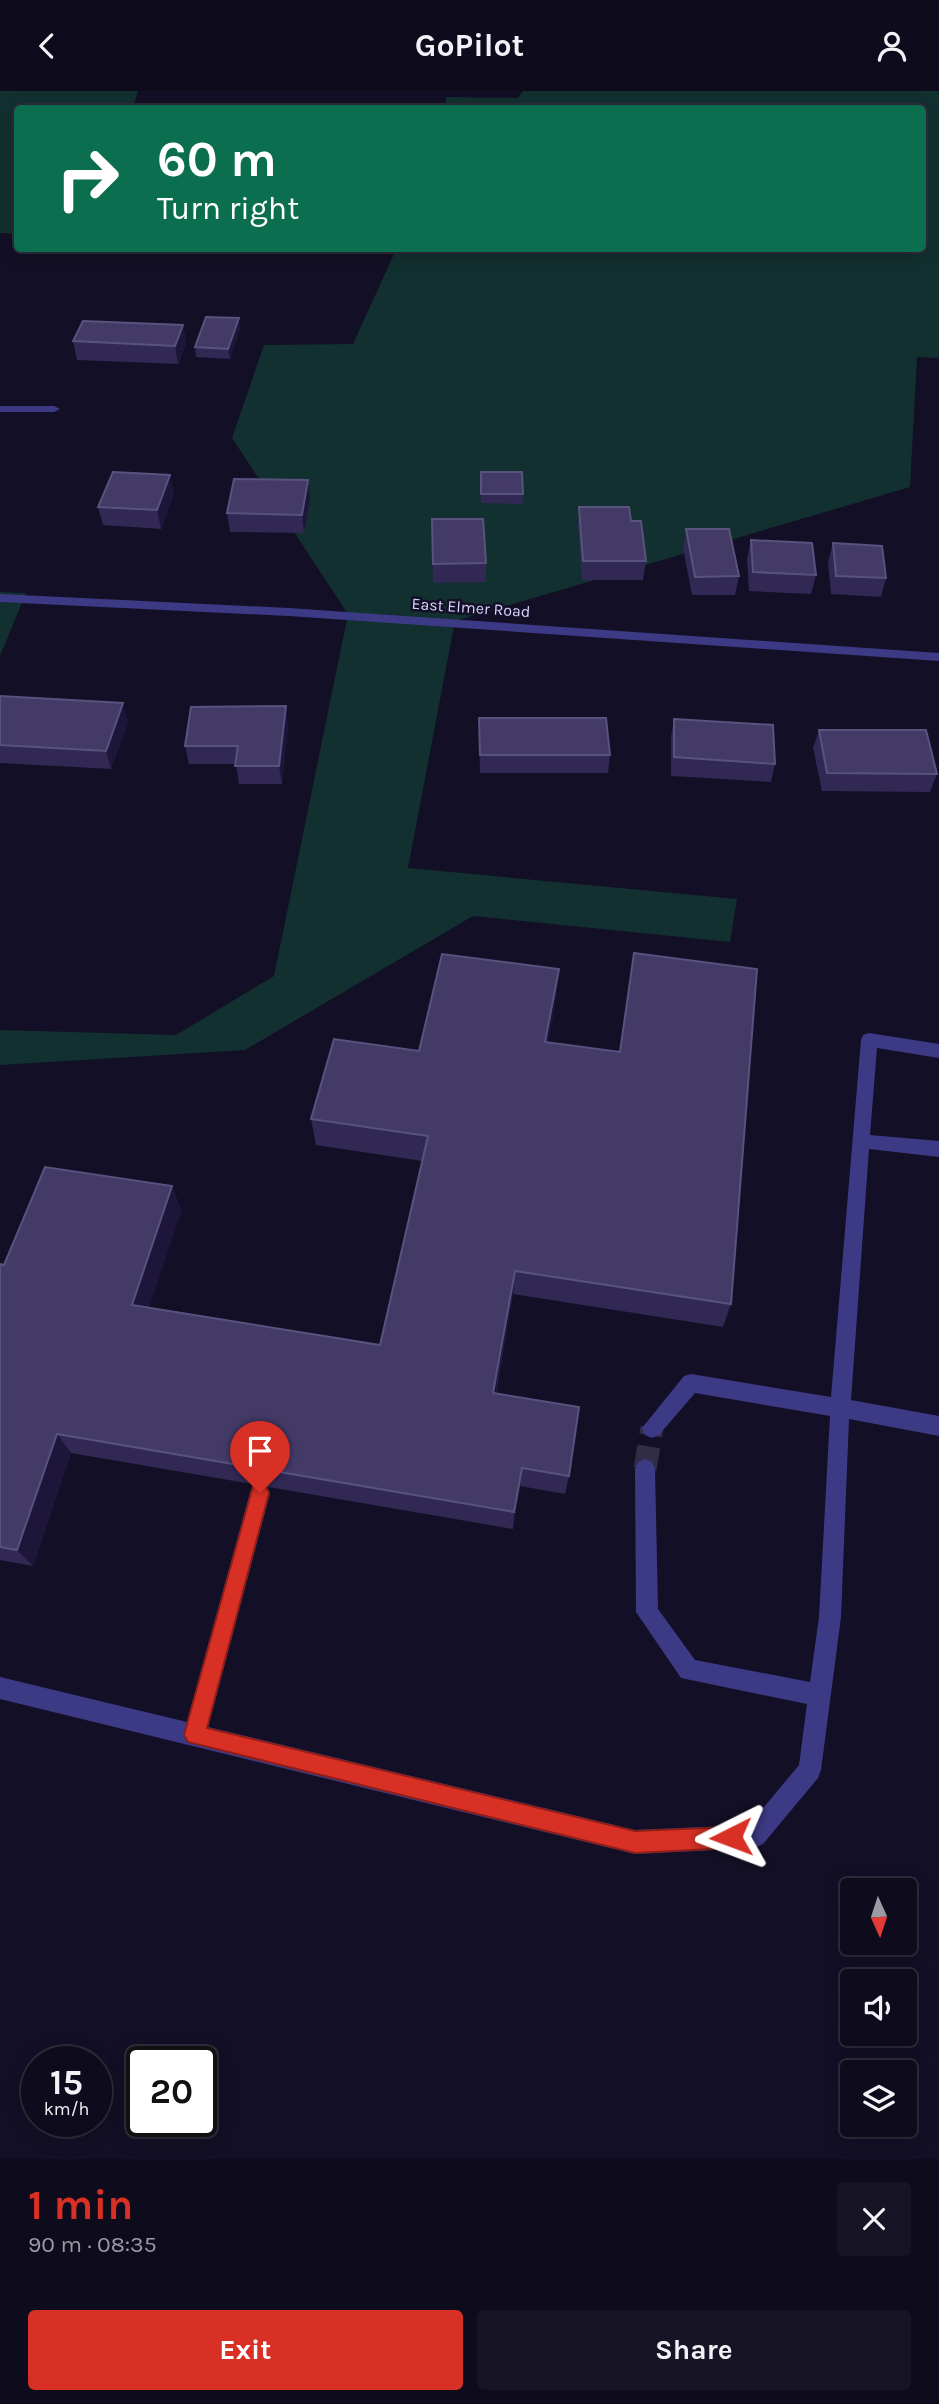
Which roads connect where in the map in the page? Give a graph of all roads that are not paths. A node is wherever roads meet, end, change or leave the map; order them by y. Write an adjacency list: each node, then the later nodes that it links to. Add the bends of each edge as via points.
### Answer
1 (0, 409): 2 (street)
2 (54, 409)
3 (0, 598): 4 (street, East Elmer Road, via 289,612)
4 (939, 657)
5 (939, 1051): 6 (street, via 869,1040)
6 (861, 1141): 7 (street); 8 (street)
7 (939, 1149)
8 (840, 1408): 9 (street); 10 (street, via 691,1383); 14 (street, via 830,1617)
9 (939, 1426)
10 (652, 1428)
11 (645, 1469): 14 (street, via 647,1612 689,1670)
12 (260, 1493): 15 (street)
13 (0, 1688): 15 (street)
14 (820, 1695): 15 (street, via 810,1770 755,1836 635,1842)
15 (195, 1735)

